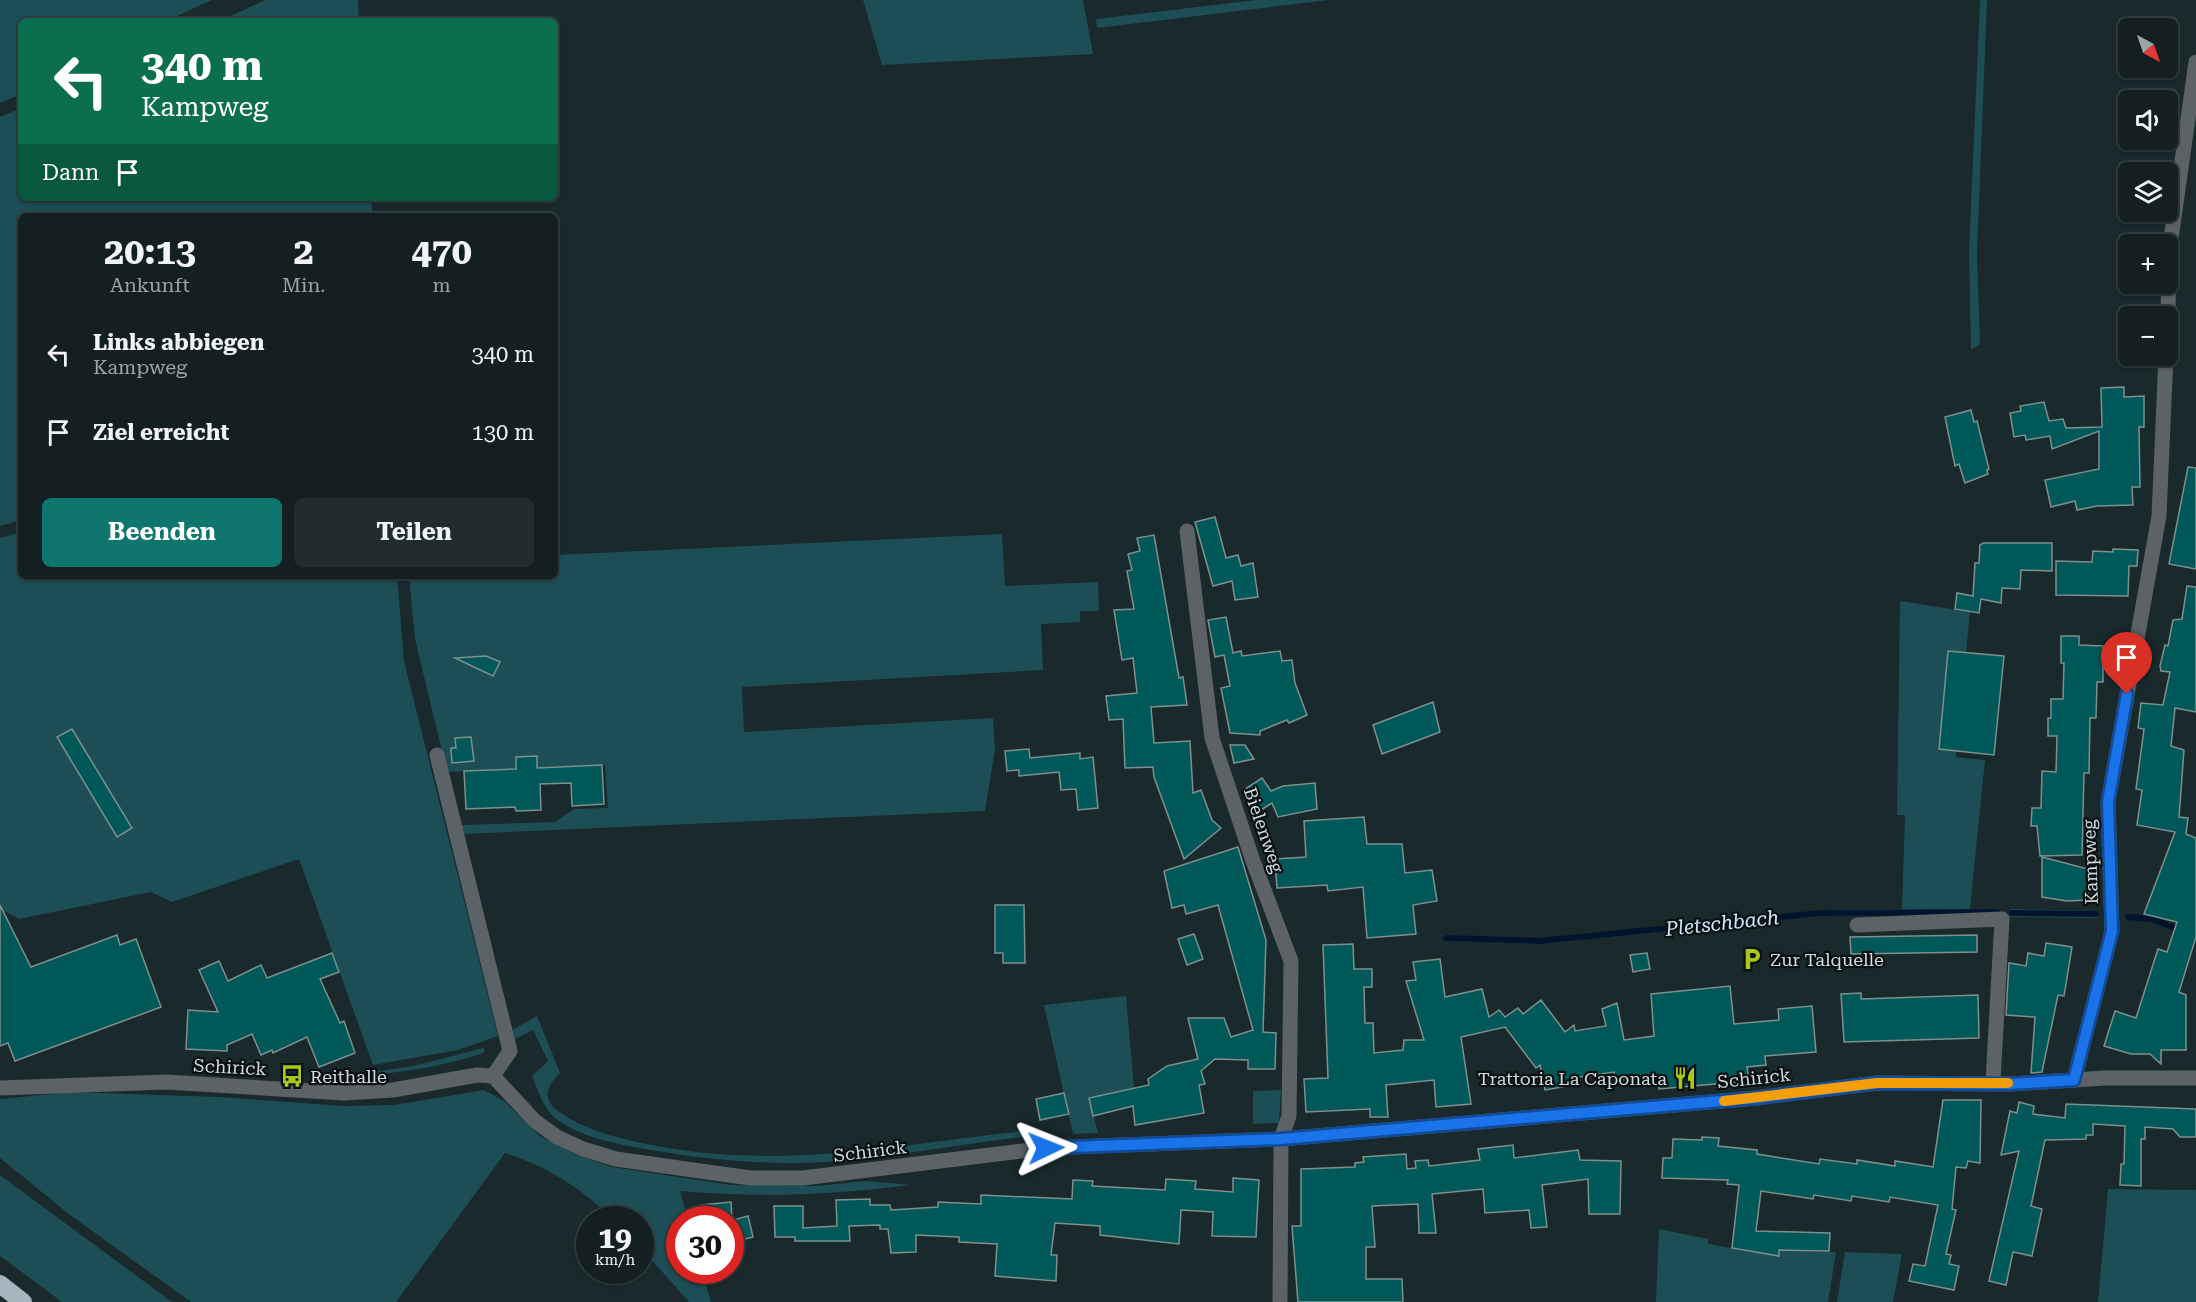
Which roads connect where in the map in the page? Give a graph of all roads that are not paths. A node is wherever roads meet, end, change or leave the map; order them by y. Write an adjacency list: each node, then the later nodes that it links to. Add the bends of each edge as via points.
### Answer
1 (2196, 62): 2 (street, via 2169,253)
2 (2168, 306)
3 (2166, 366): 9 (street, Kampweg, via 2159,516 2108,802 2112,931)
4 (1187, 531): 12 (street, Bielenweg, via 1212,738 1292,961 1288,1116)
5 (437, 755): 7 (street, via 510,1051)
6 (1857, 925): 10 (street, via 2002,919)
7 (493, 1076): 11 (street, Schirick, via 344,1093 166,1082); 12 (street, Schirick, via 535,1121 583,1149 616,1159 751,1178 803,1178 1046,1148)
8 (2196, 1078): 9 (street, Schirick)
9 (2074, 1080): 10 (street, Schirick)
10 (1994, 1082): 12 (street, Schirick, via 1877,1083 1756,1098)
11 (0, 1088)
12 (1281, 1139): 15 (street)
13 (0, 1284): 14 (highway)
14 (24, 1302)
15 (1280, 1302)

